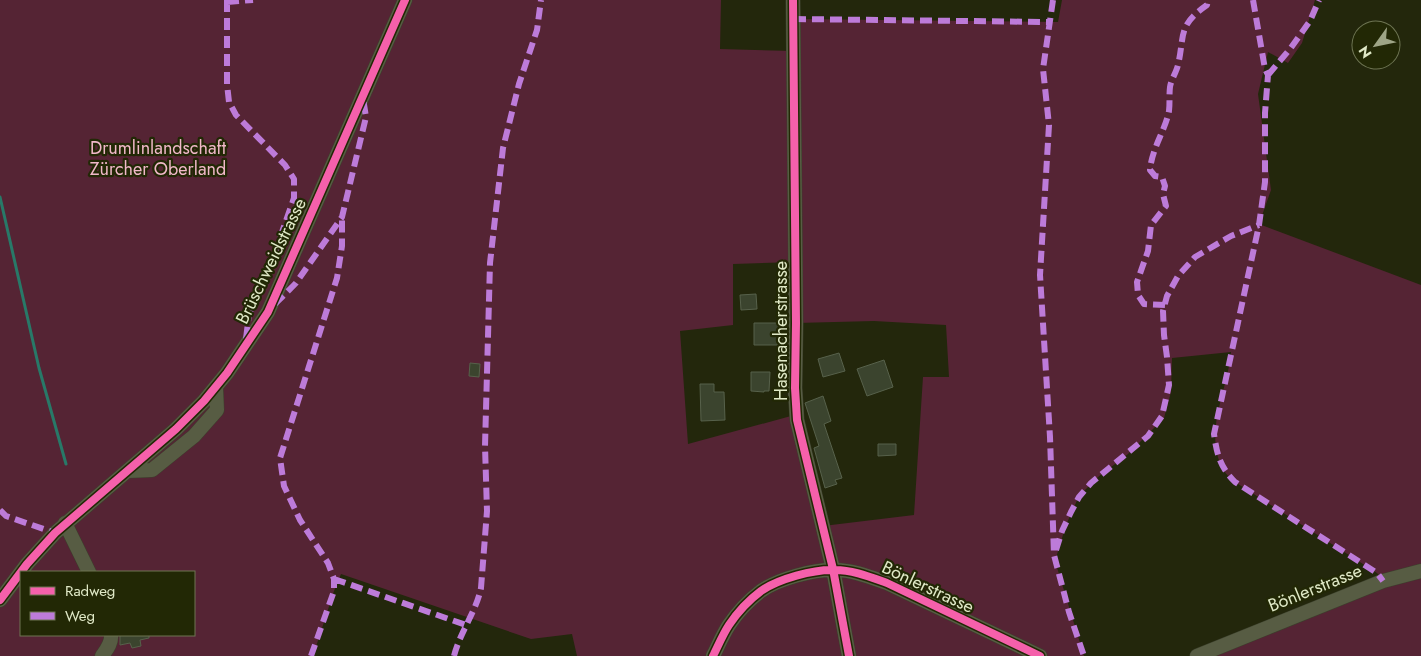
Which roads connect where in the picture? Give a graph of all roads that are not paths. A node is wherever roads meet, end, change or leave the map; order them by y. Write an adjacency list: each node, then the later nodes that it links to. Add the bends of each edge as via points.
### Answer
1 (405, 0): 3 (street, Brüschweidstrasse, via 268,312 204,402)
2 (794, 0): 4 (street, Hasenacherstrasse, via 797,420)
3 (65, 523): 5 (street, Brüschweidstrasse); 6 (street)
4 (833, 570): 12 (street, Bönlerstrasse, via 811,572 761,591 728,626); 13 (street, Hasenacherstrasse); 14 (street, Bönlerstrasse, via 862,574 887,583)
5 (22, 571)
6 (88, 571)
7 (1421, 571): 15 (street, Bönlerstrasse, via 1383,581)
8 (20, 573): 9 (street, Brüschweidstrasse)
9 (0, 600)
10 (111, 636): 11 (street)
11 (102, 656)
12 (713, 656)
13 (849, 656)
14 (1040, 656)
15 (1197, 656)

